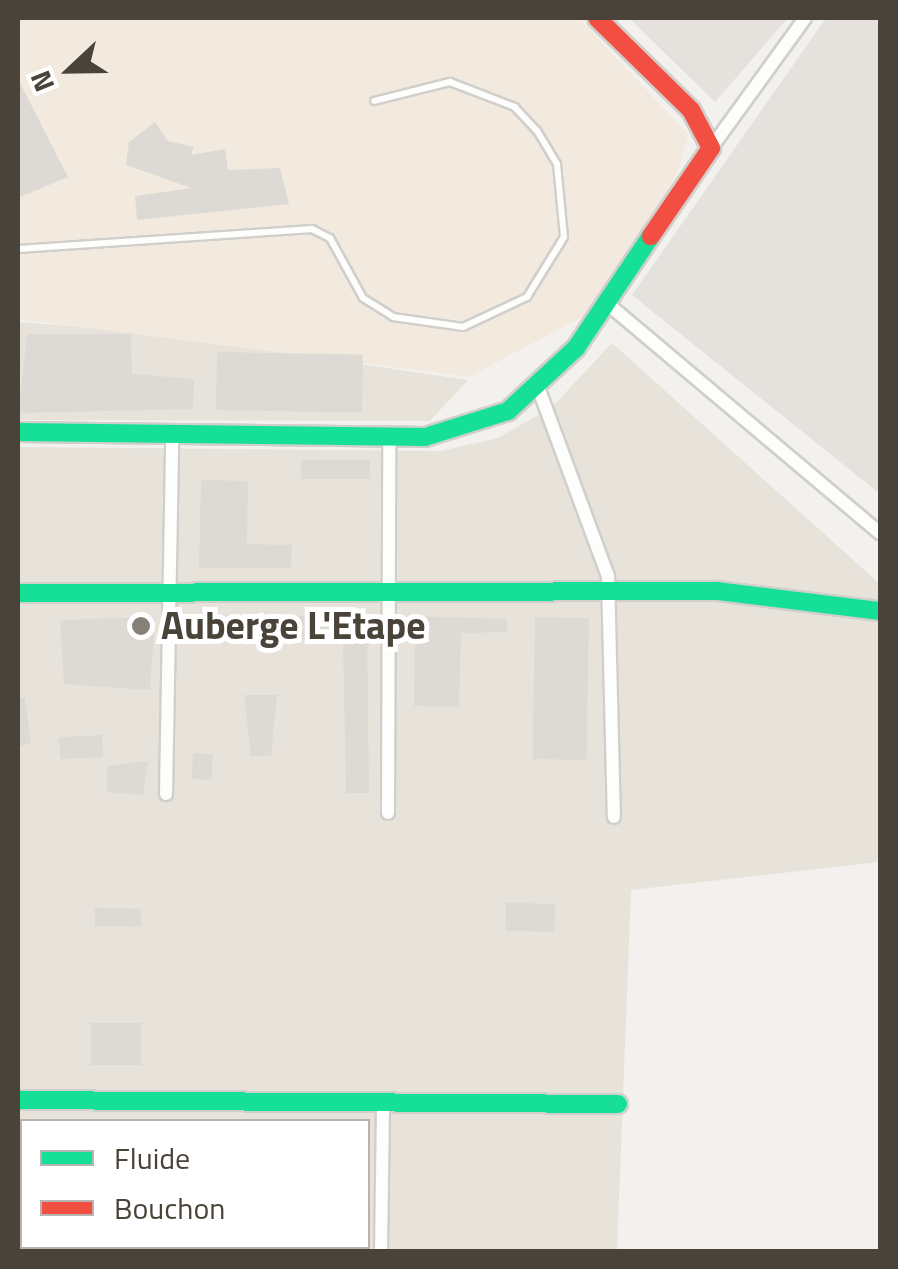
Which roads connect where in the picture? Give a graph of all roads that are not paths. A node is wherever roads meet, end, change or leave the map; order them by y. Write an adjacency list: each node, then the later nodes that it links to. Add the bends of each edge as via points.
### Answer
1 (597, 18): 4 (street, via 691,110)
2 (806, 18): 4 (street)
3 (374, 101): 5 (lane, via 450,82 515,107 537,131 557,164 564,237 526,296 463,327 393,317 363,298 330,238 312,229)
4 (711, 148): 6 (street)
5 (18, 248)
6 (609, 304): 7 (street); 11 (street)
7 (538, 388): 10 (street, via 470,428); 12 (street)
8 (18, 432): 9 (street)
9 (172, 433): 10 (street); 14 (street)
10 (389, 438): 15 (street)
11 (880, 533)
12 (609, 591): 15 (street); 16 (street, via 717,591); 19 (street)
13 (18, 593): 14 (street)
14 (170, 594): 15 (street); 17 (street)
15 (390, 595): 18 (street)
16 (880, 611)
17 (166, 794)
18 (388, 813)
19 (614, 816)
20 (18, 1100): 21 (street)
21 (383, 1102): 22 (street); 23 (street)
22 (618, 1104)
23 (381, 1252)

